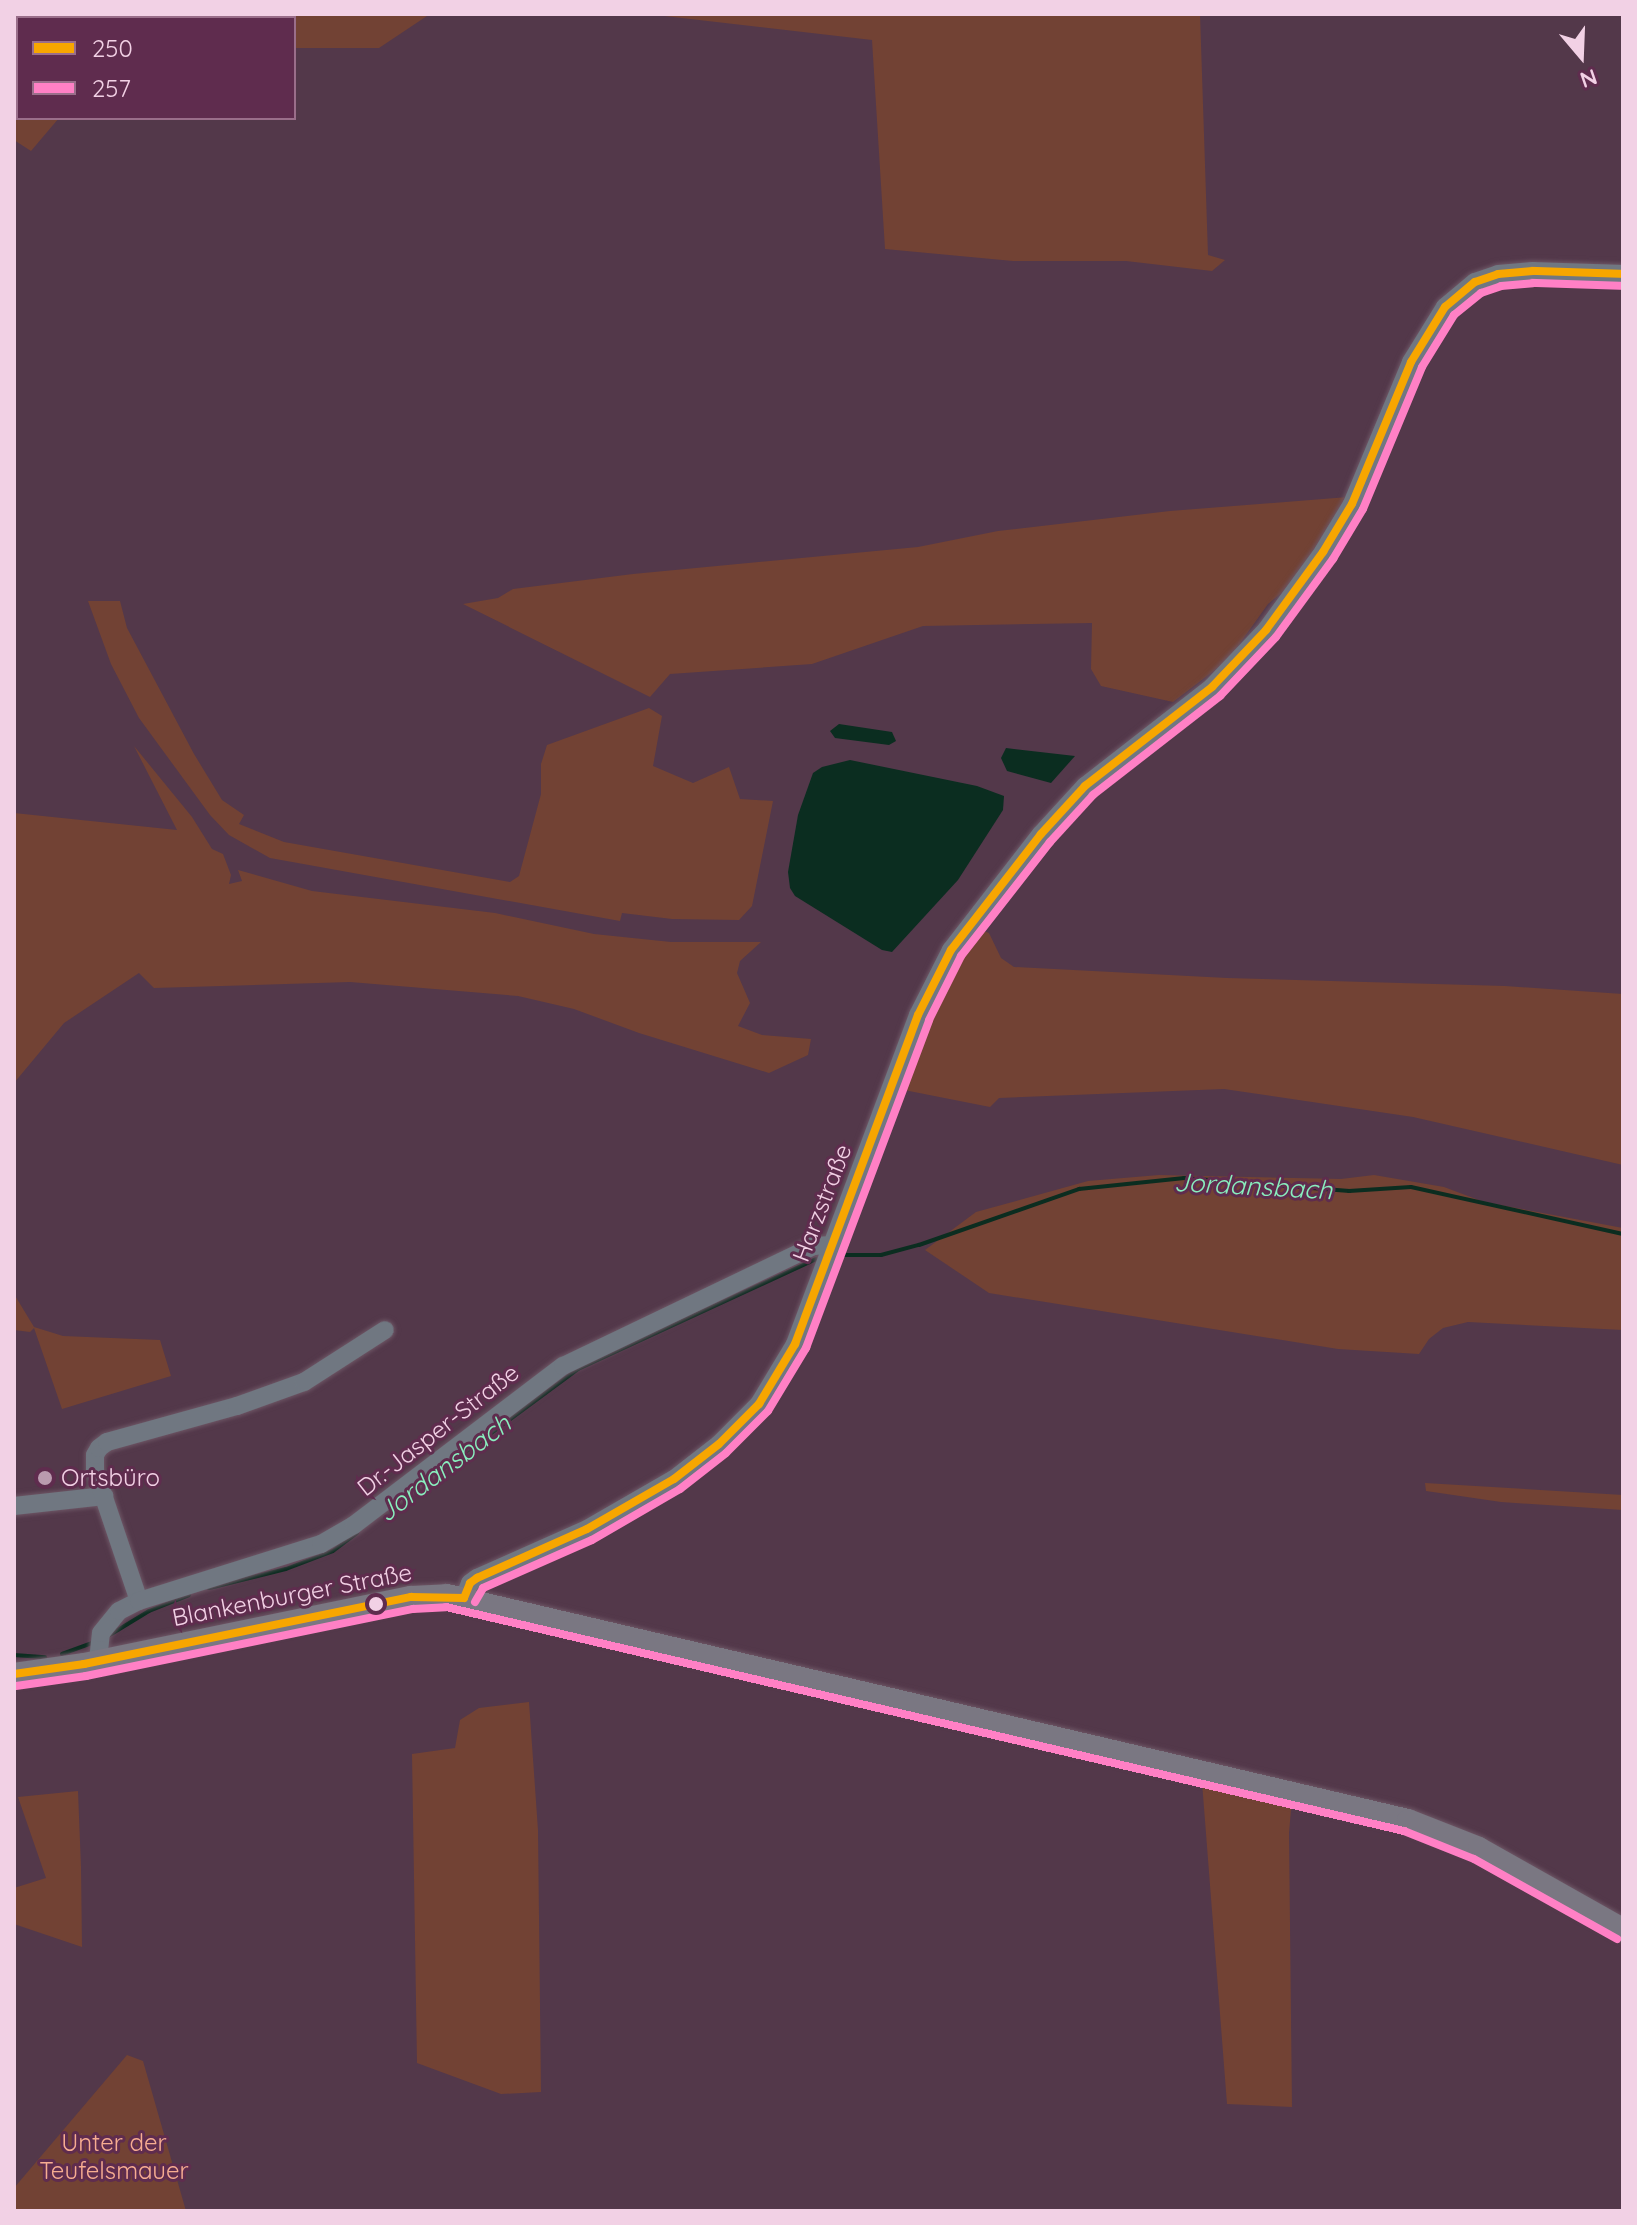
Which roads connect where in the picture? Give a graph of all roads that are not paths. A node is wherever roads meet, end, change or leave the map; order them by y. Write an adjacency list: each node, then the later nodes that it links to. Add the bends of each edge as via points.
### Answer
1 (1623, 274): 2 (street, Harzstraße, via 1498,274 1475,282 1433,322 1411,362 1362,485 1309,572 1238,663 1098,774 1064,808 951,950 918,1015)
2 (832, 1245): 6 (street, Harzstraße, via 781,1372 735,1430 657,1490 587,1529 477,1578); 7 (street, Dr.-Jasper-Straße, via 813,1246 563,1366 354,1525 321,1544)
3 (385, 1330): 4 (street, via 292,1387 107,1442 94,1462)
4 (104, 1496): 5 (street); 7 (street)
5 (14, 1506)
6 (464, 1598): 8 (main road, Blankenburger Straße, via 411,1597); 10 (main road, Blankenburger Straße, via 1408,1820 1479,1848)
7 (139, 1601): 8 (street, Dr.-Jasper-Straße, via 119,1611)
8 (99, 1648): 9 (main road, Blankenburger Straße)
9 (14, 1674)
10 (1623, 1929)

